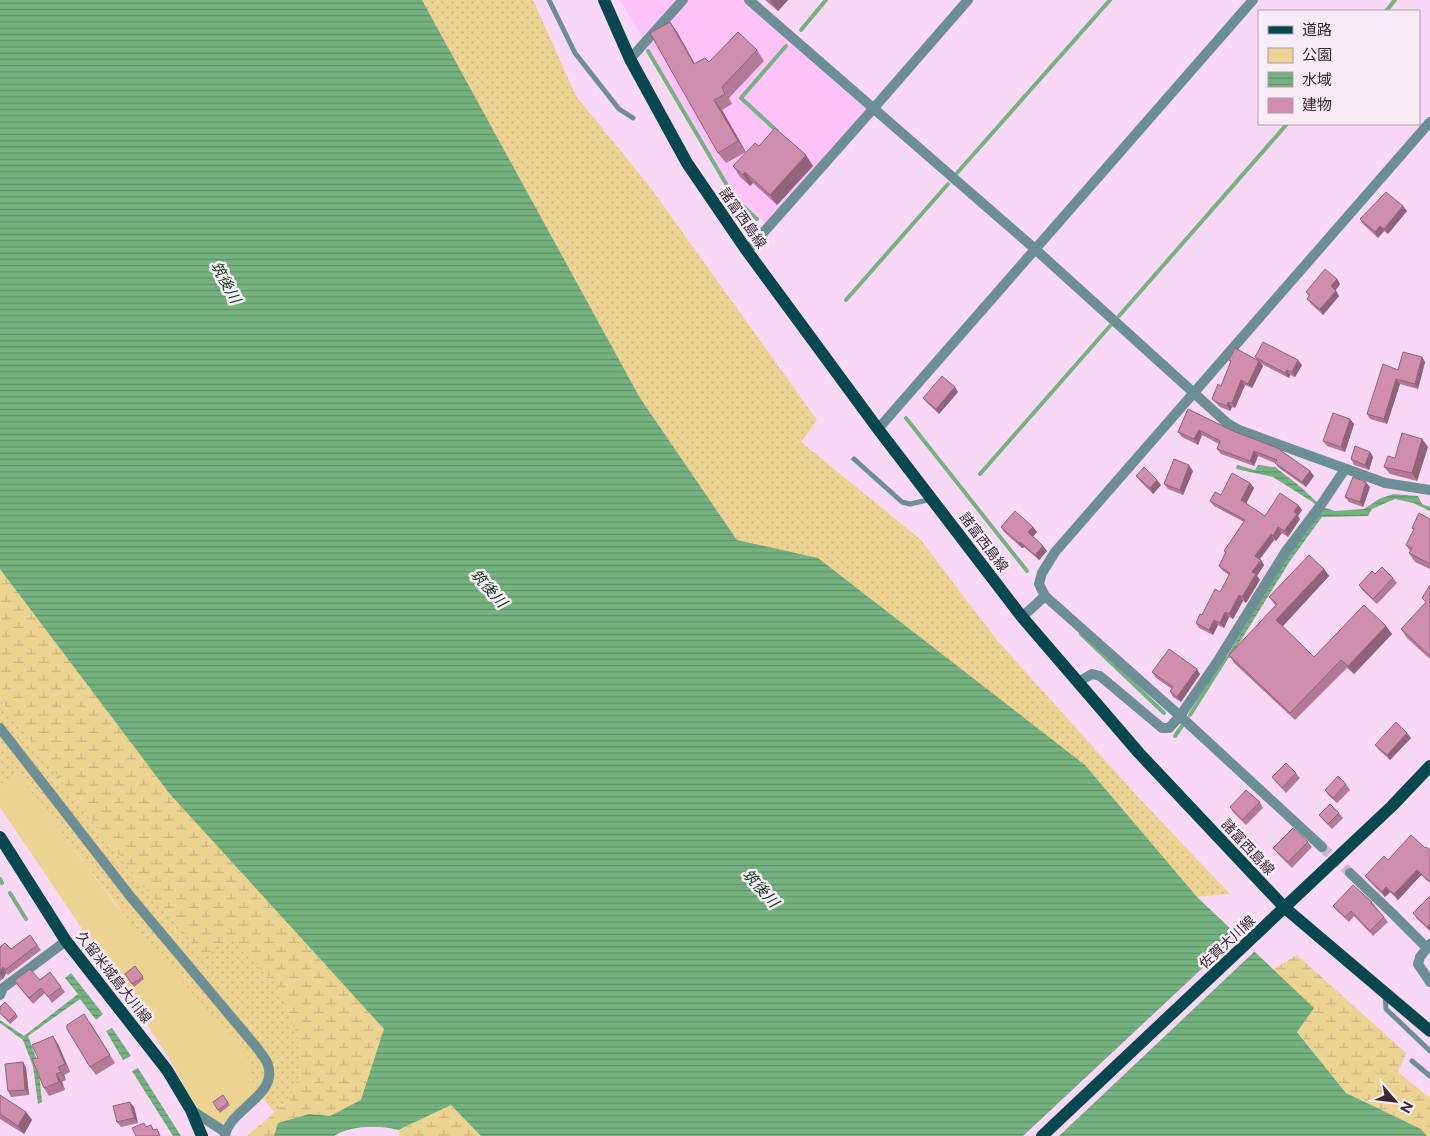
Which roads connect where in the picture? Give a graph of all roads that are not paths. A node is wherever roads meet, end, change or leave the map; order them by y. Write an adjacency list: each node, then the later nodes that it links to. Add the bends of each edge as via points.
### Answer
1 (548, 0): 9 (lane, via 575,53 619,109)
2 (604, 0): 7 (main road, 諸富西島線)
3 (683, 0): 7 (street)
4 (749, 0): 8 (street)
5 (968, 0): 8 (street)
6 (1253, 0): 11 (street)
7 (630, 60): 12 (main road, 諸富西島線, via 687,163)
8 (873, 109): 11 (street); 12 (street)
9 (633, 118)
10 (1430, 122): 13 (street)
11 (1035, 249): 13 (street); 14 (street)
12 (747, 251): 14 (main road, 諸富西島線)
13 (1195, 392): 16 (street, via 1227,423 1239,430); 19 (street, via 1055,552 1039,584)
14 (878, 428): 18 (main road, 諸富西島線)
15 (854, 459): 18 (lane, via 902,502 910,504)
16 (1345, 469): 17 (street, via 1385,483); 22 (street, via 1286,551)
17 (1430, 490)
18 (932, 499): 20 (main road, 諸富西島線)
19 (1045, 596): 20 (street); 22 (street)
20 (1022, 617): 21 (main road, 諸富西島線)
21 (1078, 682): 22 (street, via 1092,674 1100,676 1162,728 1169,728); 28 (main road, 諸富西島線, via 1139,753)
22 (1180, 716): 26 (street)
23 (0, 728): 39 (street, via 130,896 258,1048 268,1065 270,1078 264,1090 237,1115)
24 (1430, 766): 28 (main road, 佐賀大川線)
25 (0, 837): 29 (main road, 久留米城島大川線)
26 (1322, 846)
27 (1350, 873): 30 (street)
28 (1285, 908): 32 (main road, 諸富西島線); 41 (main road, 佐賀大川線)
29 (66, 942): 33 (street, via 3,988); 38 (main road, 久留米城島大川線, via 167,1070)
30 (1428, 946): 31 (street, via 1418,964)
31 (1430, 982)
32 (1384, 992): 34 (main road, 諸富西島線); 35 (lane, via 1386,1010)
33 (0, 995)
34 (1430, 1031)
35 (1430, 1051)
36 (1412, 1061): 37 (lane)
37 (1430, 1076)
38 (191, 1110): 39 (street); 40 (main road, 久留米城島大川線)
39 (225, 1134)
40 (202, 1136)
41 (1042, 1136)

